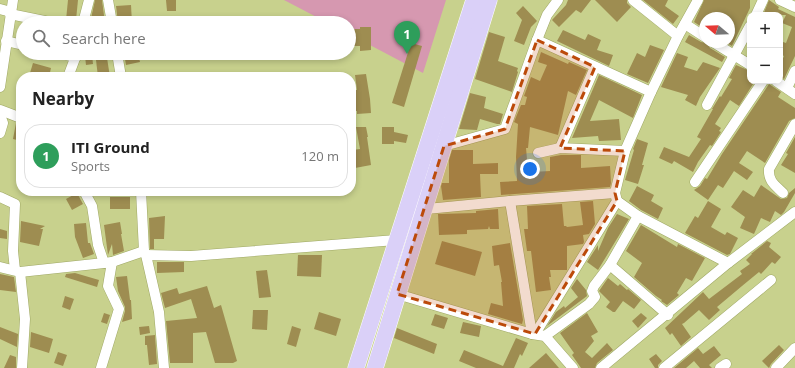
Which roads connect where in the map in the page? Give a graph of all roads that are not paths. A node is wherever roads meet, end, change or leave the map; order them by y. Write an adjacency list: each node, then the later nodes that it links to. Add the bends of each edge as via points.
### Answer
1 (12, 0): 14 (street)
2 (89, 0): 16 (street)
3 (108, 0): 17 (street)
4 (474, 0): 57 (main road)
5 (489, 0): 45 (main road)
6 (558, 0): 22 (street, via 547,15)
7 (633, 0): 21 (street)
8 (698, 0): 18 (street)
9 (763, 0): 13 (street)
10 (780, 0): 11 (street)
11 (795, 7)
12 (0, 9): 14 (street)
13 (757, 12)
14 (11, 13): 15 (street); 23 (street)
15 (24, 16)
16 (85, 16)
17 (111, 16)
18 (685, 24): 20 (street); 21 (street)
19 (747, 32): 26 (street)
20 (699, 33)
21 (678, 36): 38 (street)
22 (536, 40): 30 (street); 45 (street, via 505,129)
23 (6, 41): 24 (street); 36 (street)
24 (16, 43)
25 (722, 48): 26 (street)
26 (734, 56): 29 (street); 39 (street)
27 (74, 60): 32 (street)
28 (118, 60): 33 (street)
29 (747, 63)
30 (595, 67): 38 (street); 46 (street)
31 (795, 71): 37 (street)
32 (70, 72)
33 (120, 72)
34 (761, 84): 49 (street)
35 (780, 84): 37 (street)
36 (0, 86)
37 (791, 91)
38 (651, 92): 47 (street)
39 (707, 105)
40 (0, 110): 42 (street)
41 (0, 115): 44 (street, via 3,123)
42 (16, 116)
43 (795, 124): 50 (street, via 769,169 768,176)
44 (0, 133)
45 (444, 146): 56 (main road)
46 (560, 148): 47 (street); 48 (street)
47 (625, 151): 54 (street)
48 (538, 153)
49 (695, 182)
50 (783, 193)
51 (87, 196): 62 (street, via 92,206 98,245)
52 (141, 196): 61 (street)
53 (0, 197): 66 (street, via 15,204 13,251)
54 (616, 197): 55 (street); 59 (street); 70 (street)
55 (510, 201): 56 (street); 70 (street)
56 (425, 210): 57 (street); 68 (main road)
57 (406, 211): 60 (main road)
58 (795, 212): 63 (street)
59 (638, 216): 63 (street); 64 (street)
60 (396, 240): 61 (street, via 191,256); 75 (main road)
61 (145, 253): 62 (street); 74 (street, via 159,312)
62 (108, 263): 66 (street); 73 (street, via 108,286 119,309)
63 (728, 263): 69 (street)
64 (610, 265): 69 (street); 70 (street, via 594,286 592,291 595,297 589,304)
65 (0, 267): 66 (street)
66 (18, 271): 72 (street, via 25,319)
67 (771, 280): 79 (street)
68 (397, 294): 70 (street); 76 (main road)
69 (668, 315): 78 (street)
70 (537, 335): 77 (street)
71 (795, 348): 80 (street)
72 (22, 368)
73 (101, 368)
74 (164, 368)
75 (356, 368)
76 (375, 368)
77 (574, 368)
78 (601, 368)
79 (664, 368)
80 (776, 368)

